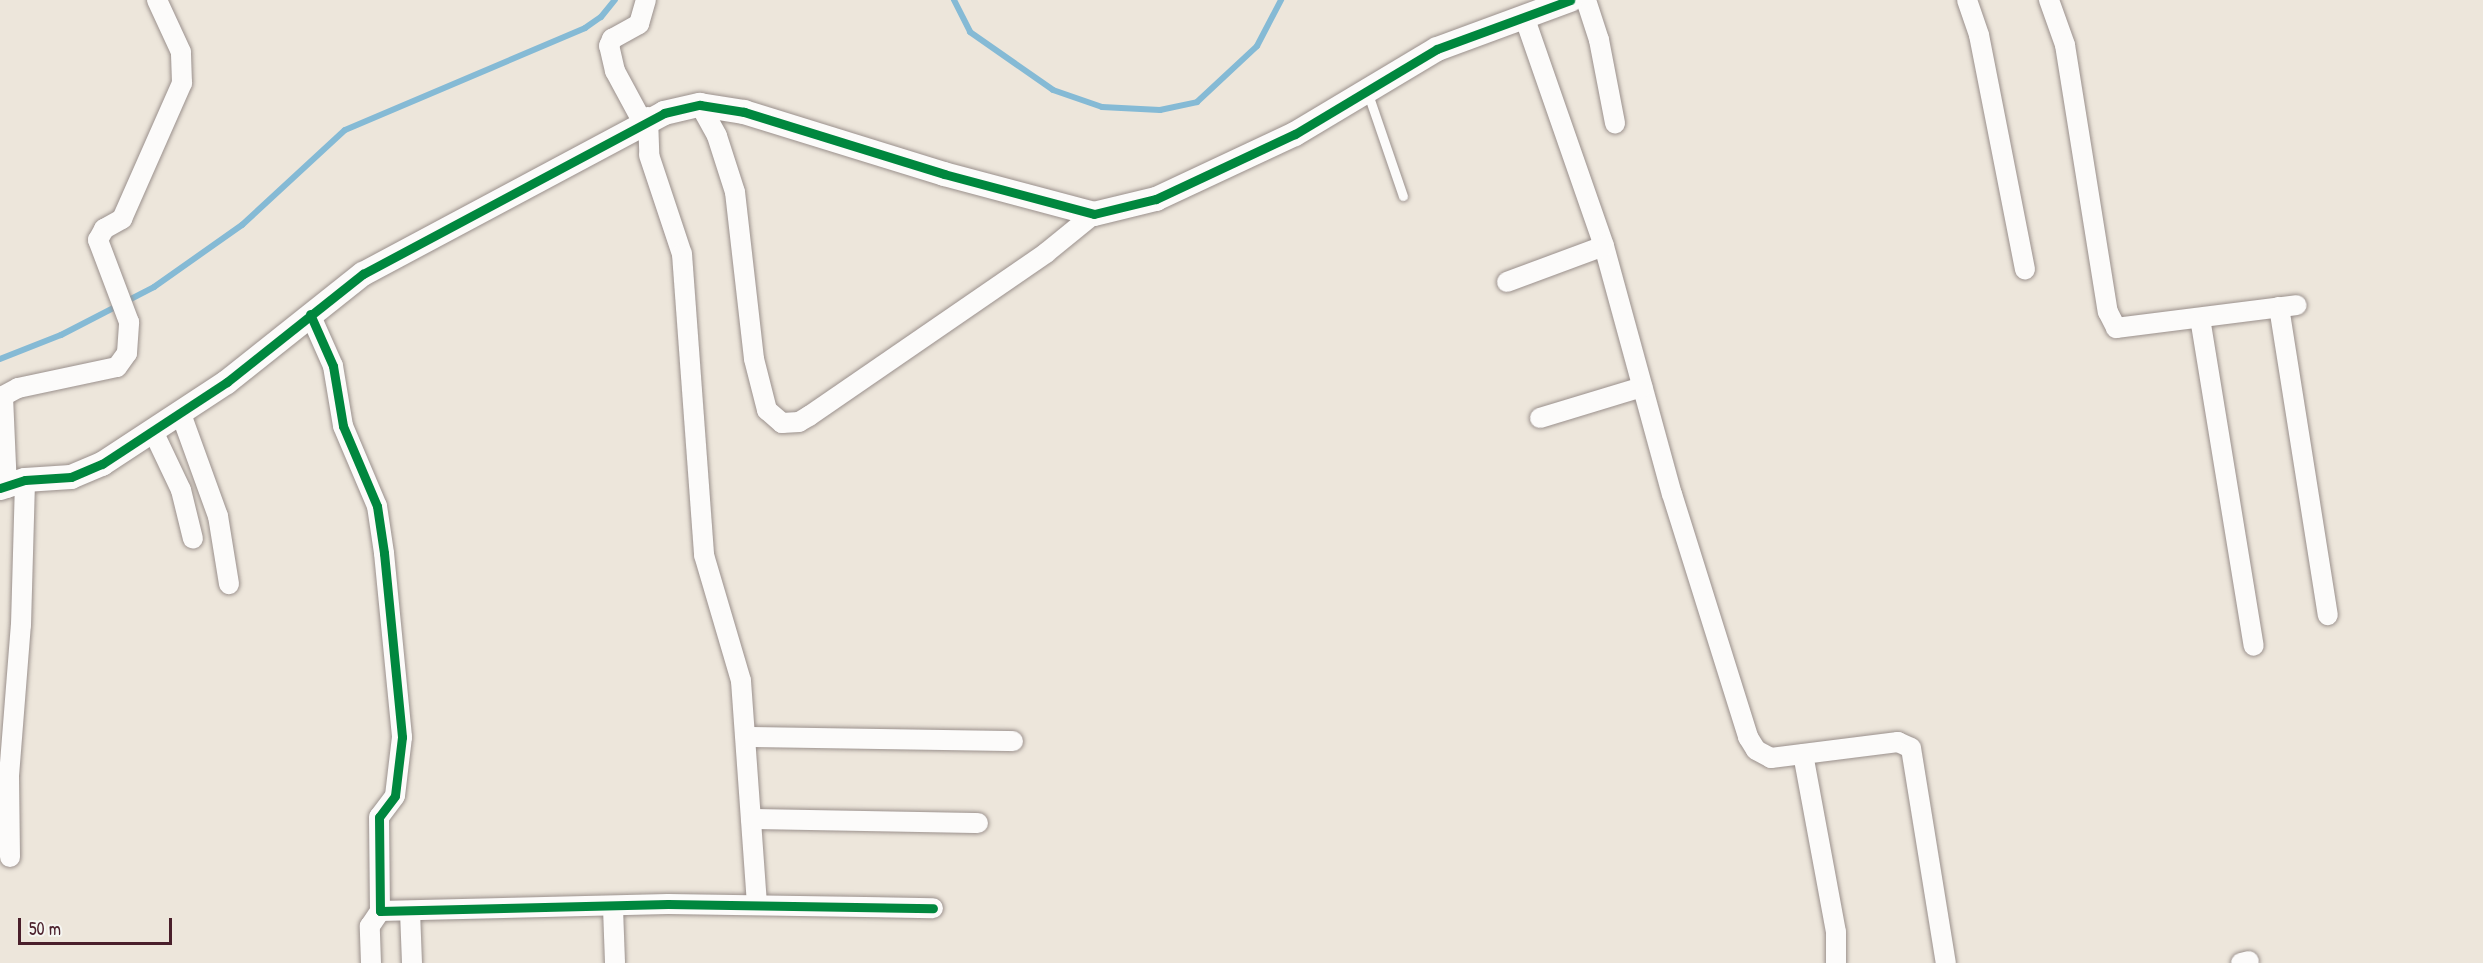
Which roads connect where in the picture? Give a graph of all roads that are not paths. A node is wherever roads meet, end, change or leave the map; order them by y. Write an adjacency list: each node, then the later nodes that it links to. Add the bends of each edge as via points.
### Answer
1 (157, 0): 23 (street, via 181,52 182,83 122,219 99,236 130,339 127,353 117,367 18,388 3,396 1,409)
2 (646, 0): 10 (street, via 642,20 612,39 609,46 615,71)
3 (1570, 0): 7 (street)
4 (1586, 0): 11 (street, via 1599,40)
5 (1968, 0): 15 (street, via 1979,35)
6 (2049, 0): 18 (street, via 2065,45 2108,312 2116,328)
7 (1525, 19): 8 (street, via 1437,49); 14 (street)
8 (1367, 91): 12 (lane); 13 (street, via 1295,134 1166,194)
9 (700, 105): 10 (street); 13 (street, via 778,121 944,174); 13 (street, via 717,136 735,192 754,359 767,410 782,423 799,422 809,416 1046,253)
10 (645, 119): 17 (street, via 363,274); 28 (street, via 649,155 682,254 704,555 738,664)
11 (1615, 123)
12 (1404, 196)
13 (1094, 214)
14 (1604, 246): 16 (street); 19 (street)
15 (2025, 270)
16 (1507, 282)
17 (310, 315): 20 (street); 37 (street, via 333,366 343,426 377,506 384,553 402,737 395,796 379,817)
18 (2200, 318): 26 (street, via 2288,306); 27 (street)
19 (1642, 387): 21 (street); 30 (street, via 1748,737 1762,756)
20 (181, 414): 22 (street); 25 (street, via 218,516)
21 (1540, 418)
22 (153, 431): 23 (street, via 102,464 71,477); 24 (street, via 181,490)
23 (11, 485): 33 (street, via 21,625 9,776)
24 (193, 539)
25 (229, 584)
26 (2328, 615)
27 (2254, 646)
28 (746, 736): 29 (street); 31 (street)
29 (1013, 741)
30 (1803, 754): 42 (street, via 1836,932); 43 (street, via 1898,742 1911,748)
31 (751, 819): 32 (street); 34 (street)
32 (978, 823)
33 (10, 857)
34 (757, 903): 35 (street); 36 (street)
35 (613, 908): 38 (street); 41 (street)
36 (933, 908)
37 (380, 911): 38 (street); 39 (street, via 370,926)
38 (410, 911): 40 (street)
39 (372, 963)
40 (412, 963)
41 (615, 963)
42 (1836, 963)
43 (1946, 963)

